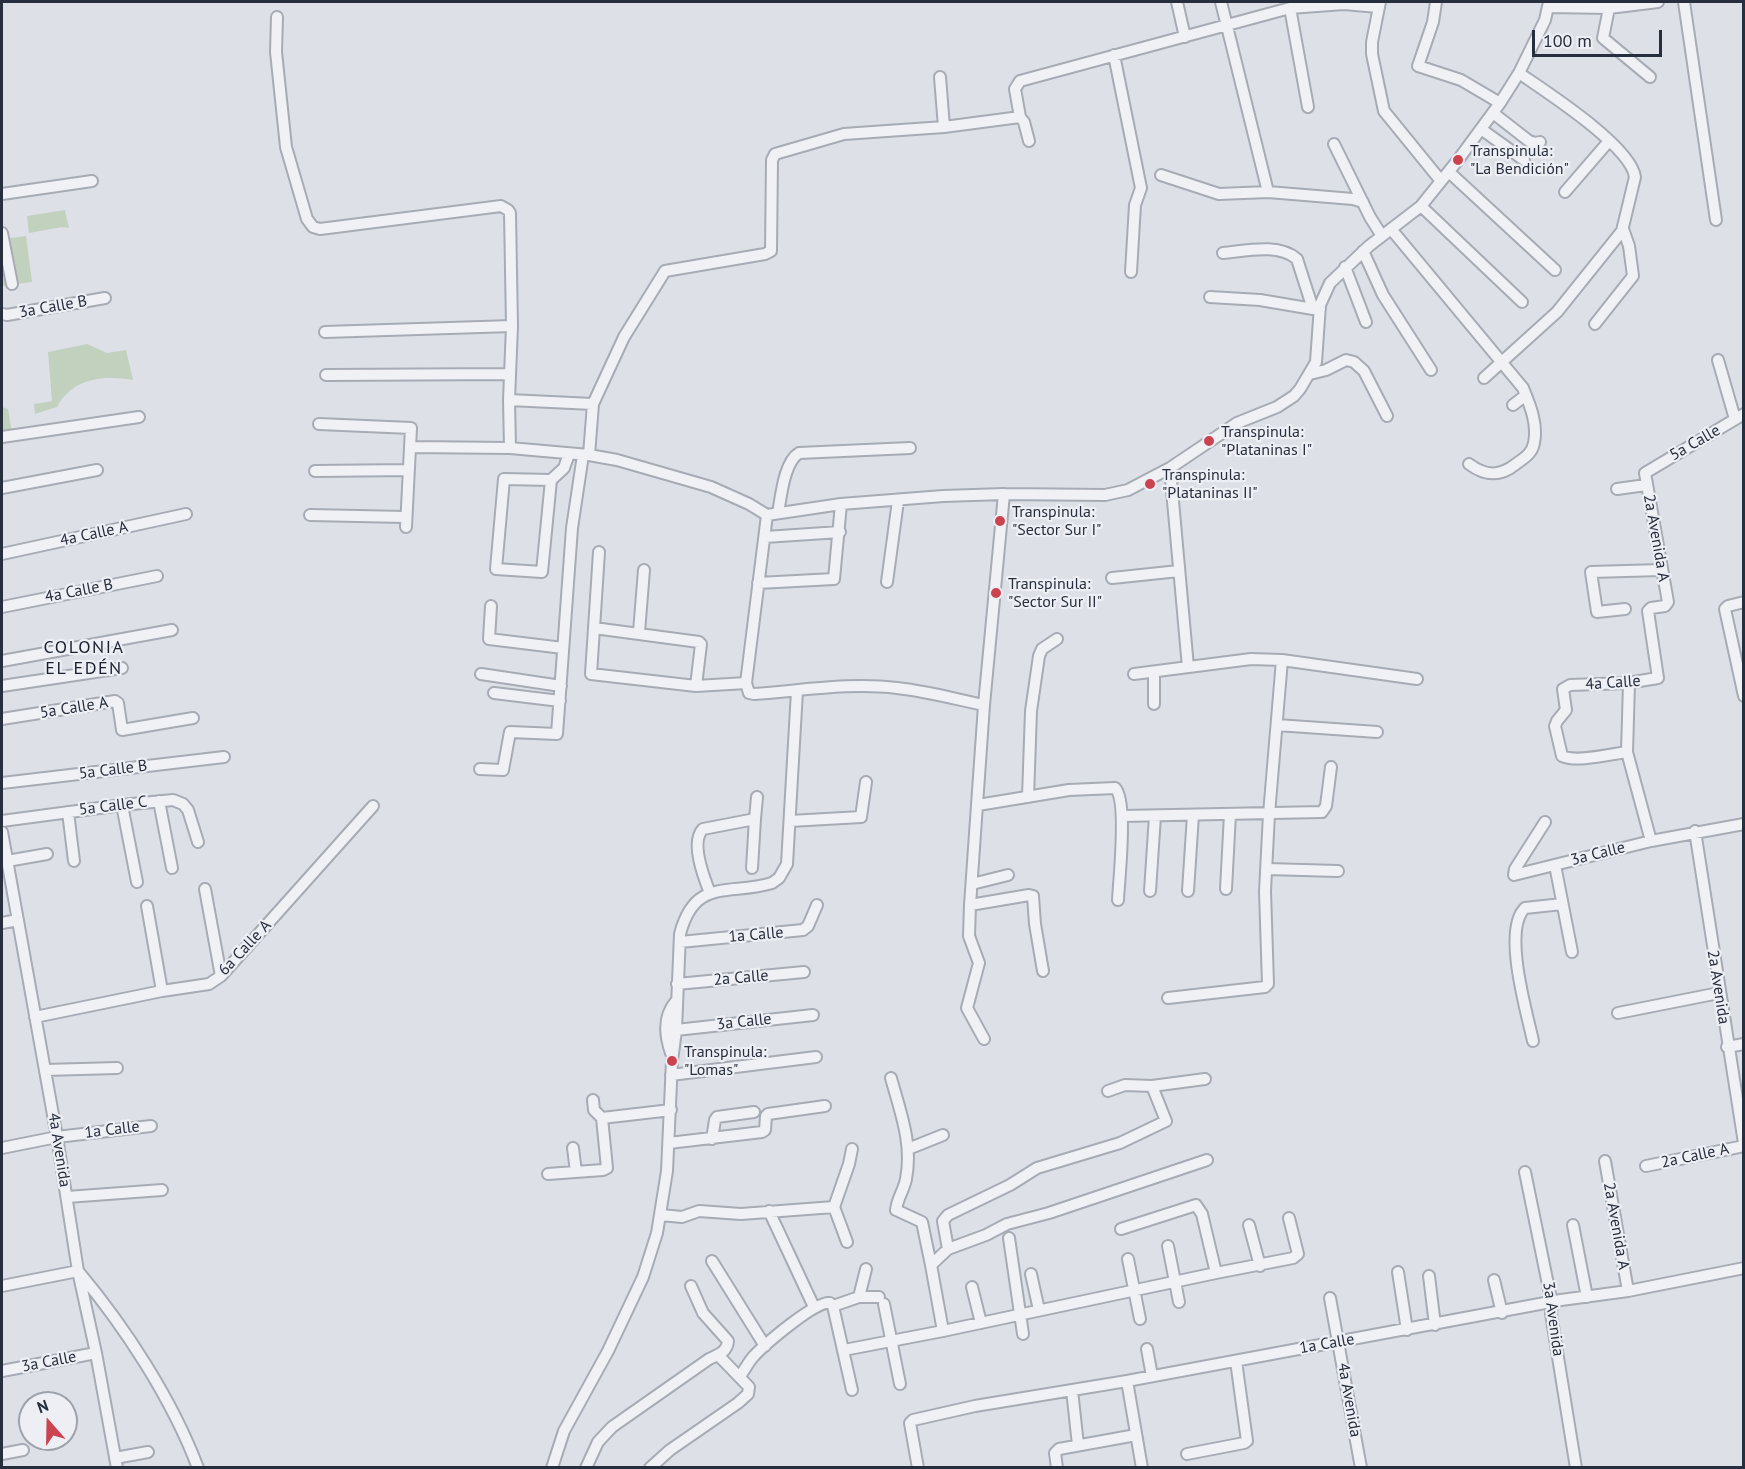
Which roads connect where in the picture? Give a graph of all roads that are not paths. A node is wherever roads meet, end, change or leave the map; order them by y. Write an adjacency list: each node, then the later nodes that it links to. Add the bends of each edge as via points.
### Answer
1 (1178, 2): 13 (street)
2 (1221, 2): 12 (street)
3 (1436, 2): 18 (street, via 1418,66 1461,80)
4 (1652, 2): 10 (street)
5 (1684, 2): 38 (street)
6 (1317, 3): 7 (street); 9 (street)
7 (1379, 4): 32 (street, via 1371,42 1384,111)
8 (1549, 4): 10 (street); 15 (street)
9 (1286, 6): 12 (street); 19 (street)
10 (1610, 8): 17 (street, via 1604,39)
11 (277, 17): 55 (street, via 276,52 286,147 310,224 320,229 504,207 511,217)
12 (1226, 27): 13 (street); 33 (street)
13 (1185, 37): 14 (street)
14 (1114, 55): 21 (street, via 1018,82 1015,88); 46 (street, via 1141,188)
15 (1519, 73): 18 (street); 25 (street, via 1577,113)
16 (940, 77): 22 (street)
17 (1650, 77)
18 (1500, 104): 20 (street)
19 (1308, 107)
20 (1493, 113): 23 (street); 26 (street, via 1529,141)
21 (1020, 117): 22 (street); 24 (street)
22 (944, 127): 66 (street, via 844,134 775,154 771,251 666,271 624,337)
23 (1481, 129): 28 (street); 29 (street)
24 (1029, 141)
25 (1609, 141): 34 (street); 39 (street, via 1635,174)
26 (1540, 142)
27 (1334, 144): 36 (street)
28 (1524, 160)
29 (1449, 172): 32 (street); 45 (street)
30 (1161, 175): 33 (street, via 1219,194)
31 (92, 181): 35 (street)
32 (1441, 181): 37 (street)
33 (1268, 192): 36 (street)
34 (1565, 192)
35 (2, 194)
36 (1363, 202): 40 (street, via 1370,217)
37 (1421, 206): 40 (street); 50 (street)
38 (1716, 220)
39 (1623, 229): 54 (street, via 1633,276); 58 (street, via 1557,312)
40 (1387, 232): 42 (street); 58 (street)
41 (2, 233): 47 (street)
42 (1363, 251): 44 (street); 59 (street, via 1383,295)
43 (1223, 253): 51 (street, via 1272,250 1295,257)
44 (1345, 267): 51 (street, via 1326,289); 53 (street)
45 (1555, 270)
46 (1131, 272)
47 (12, 284)
48 (1210, 297): 51 (street)
49 (105, 298): 52 (street, 3a Calle B)
50 (1522, 302)
51 (1316, 309): 61 (street, via 1316,362)
52 (2, 314)
53 (1366, 322)
54 (1595, 324)
55 (512, 327): 56 (street); 60 (street)
56 (325, 332)
57 (1718, 360): 69 (street)
58 (1501, 362): 63 (street); 64 (street)
59 (1431, 370)
60 (510, 374): 62 (street); 65 (street)
61 (1310, 374): 68 (street, via 1346,360 1354,362 1364,371); 79 (street, via 1286,402 1228,428)
62 (326, 375)
63 (1484, 378)
64 (1526, 395): 67 (street); 78 (street, via 1535,423 1530,453 1502,473 1479,472)
65 (508, 400): 66 (street); 74 (street)
66 (593, 404): 77 (street)
67 (1513, 405)
68 (1387, 416)
69 (1739, 416): 83 (street, 5a Calle)
70 (139, 417): 72 (street)
71 (319, 424): 73 (street, via 410,428)
72 (2, 437)
73 (410, 447): 74 (street); 81 (street)
74 (510, 448): 76 (street)
75 (910, 448): 92 (street, via 799,453 792,457)
76 (569, 454): 77 (street); 84 (street, via 564,468)
77 (586, 455): 92 (street, via 711,487); 113 (street, via 572,528)
78 (1469, 464)
79 (1170, 468): 88 (street, via 1114,494); 100 (street)
80 (97, 470): 86 (street)
81 (409, 470): 82 (street); 93 (street, via 406,522)
82 (315, 471)
83 (1646, 471): 85 (street, 2a Avenida A)
84 (551, 480): 84 (street, via 542,572 496,569 504,479)
85 (1646, 485): 87 (street); 99 (street, 2a Avenida A)
86 (2, 488)
87 (1617, 489)
88 (1004, 494): 89 (street); 133 (street)
89 (898, 501): 90 (street); 103 (street)
90 (841, 504): 92 (street); 94 (street)
91 (186, 514): 97 (street, 4a Calle A)
92 (772, 514): 95 (street)
93 (310, 515)
94 (840, 532): 95 (street); 104 (street, via 834,579)
95 (765, 537): 104 (street)
96 (599, 552): 109 (street)
97 (2, 554)
98 (644, 570): 111 (street)
99 (1661, 570): 108 (street, via 1590,573 1597,612); 121 (street, 2a Avenida A, via 1668,604 1648,611)
100 (1179, 571): 102 (street); 116 (street)
101 (157, 576): 107 (street, 4a Calle B)
102 (1112, 578)
103 (887, 582)
104 (758, 583): 123 (street)
105 (1743, 602): 130 (street, via 1725,609)
106 (491, 606): 113 (street, via 489,639)
107 (2, 607)
108 (1625, 609)
109 (594, 628): 111 (street); 127 (street, via 590,671 593,675)
110 (172, 630): 115 (street)
111 (639, 632): 127 (street, via 700,642)
112 (1057, 639): 145 (street, via 1042,649 1039,656 1030,722)
113 (563, 648): 126 (street)
114 (1282, 660): 116 (street, via 1251,659); 122 (street); 136 (street)
115 (2, 661)
116 (1188, 667): 118 (street)
117 (122, 668): 125 (street)
118 (1154, 672): 120 (street); 132 (street)
119 (482, 674): 126 (street)
120 (1134, 674)
121 (1658, 678): 124 (street, 4a Calle)
122 (1417, 679)
123 (746, 682): 127 (street); 128 (street, via 752,694)
124 (1629, 683): 138 (street); 138 (street, 4a Calle, via 1567,686 1562,692 1566,710 1555,726 1562,756 1567,759)
125 (2, 686)
126 (561, 686): 131 (street)
127 (696, 686)
128 (797, 691): 133 (street, via 896,688); 158 (street)
129 (494, 693): 131 (street)
130 (1743, 696)
131 (560, 701): 141 (street, via 557,735 510,732 503,770)
132 (1154, 704)
133 (984, 705): 148 (street)
134 (194, 718): 135 (street, 5a Calle A, via 122,730 115,701)
135 (2, 719)
136 (1276, 725): 137 (street); 152 (street)
137 (1377, 732)
138 (1627, 752): 163 (street)
139 (224, 757): 143 (street, 5a Calle B)
140 (1330, 767): 152 (street, via 1323,811)
141 (480, 769)
142 (866, 782): 158 (street, via 860,817)
143 (2, 783)
144 (757, 797): 156 (street)
145 (1028, 798): 148 (street); 154 (street, via 1082,788 1116,788)
146 (159, 801): 147 (street, 5a Calle C); 164 (street, 5a Calle C, via 178,801 186,807); 169 (street)
147 (122, 805): 150 (street, 5a Calle C); 174 (street)
148 (978, 805): 175 (street)
149 (373, 806): 192 (street, 6a Calle A)
150 (68, 812): 157 (street, 5a Calle C); 167 (street)
151 (1230, 814): 152 (street); 153 (street); 177 (street)
152 (1269, 814): 171 (street)
153 (1193, 815): 155 (street); 179 (street)
154 (1122, 816): 155 (street); 181 (street)
155 (1155, 816): 178 (street)
156 (755, 819): 170 (street); 180 (street, via 700,831 699,865)
157 (2, 821)
158 (790, 821): 180 (street, via 789,855 779,878 766,884)
159 (1545, 822): 168 (street, 3a Calle, via 1513,874)
160 (1743, 824): 161 (street, 3a Calle)
161 (1695, 831): 163 (street, 3a Calle); 195 (street, 2a Avenida)
162 (2, 832): 166 (street, 4a Avenida)
163 (1651, 841): 168 (street, 3a Calle)
164 (198, 842)
165 (47, 854): 166 (street)
166 (7, 861): 186 (street, 4a Avenida)
167 (74, 861)
168 (1555, 865): 182 (street)
169 (172, 868)
170 (752, 868)
171 (1267, 869): 172 (street); 196 (street, via 1267,986)
172 (1338, 871)
173 (1008, 875): 175 (street)
174 (136, 882)
175 (972, 884): 184 (street)
176 (205, 889): 192 (street)
177 (1226, 889)
178 (1150, 891)
179 (1188, 891)
180 (710, 893): 188 (street, via 688,912)
181 (1118, 900)
182 (1562, 904): 189 (street); 203 (street, via 1525,908 1518,924 1518,975)
183 (818, 905): 188 (street, 1a Calle, via 803,930)
184 (970, 905): 190 (street, via 1033,896); 202 (street, via 969,936 979,963 967,1008)
185 (147, 906): 194 (street)
186 (18, 920): 187 (street); 200 (street, 4a Avenida)
187 (2, 923)
188 (680, 942): 193 (street)
189 (1572, 952)
190 (1043, 971)
191 (804, 972): 193 (street, 2a Calle)
192 (221, 976): 194 (street, 6a Calle A, via 210,984)
193 (677, 984): 197 (street)
194 (162, 991): 200 (street, 6a Calle A)
195 (1719, 993): 198 (street); 205 (street, 2a Avenida)
196 (1168, 998)
197 (676, 1001): 201 (street); 206 (street, via 669,1011 666,1030)
198 (1618, 1013)
199 (813, 1015): 201 (street, 3a Calle)
200 (35, 1017): 209 (street, 4a Avenida)
201 (676, 1030): 206 (street)
202 (984, 1040)
203 (1533, 1041)
204 (1743, 1044): 205 (street)
205 (1727, 1047): 225 (street, 2a Avenida)
206 (672, 1056): 210 (street)
207 (816, 1057): 210 (street)
208 (117, 1068): 209 (street)
209 (45, 1070): 222 (street, 4a Avenida)
210 (671, 1075): 217 (street)
211 (891, 1078): 229 (street)
212 (1205, 1079): 213 (street)
213 (1152, 1086): 214 (street, via 1119,1086); 248 (street, via 1166,1121 1116,1144 1037,1168 948,1215 943,1221)
214 (1108, 1091)
215 (593, 1100): 219 (street, via 594,1110)
216 (825, 1106): 223 (street, via 768,1114 763,1132)
217 (670, 1110): 219 (street); 224 (street)
218 (754, 1112): 223 (street, via 717,1117)
219 (602, 1118): 233 (street, via 607,1168)
220 (151, 1126): 222 (street, 1a Calle)
221 (943, 1136): 229 (street)
222 (57, 1137): 226 (street, 1a Calle); 237 (street, 4a Avenida)
223 (712, 1138): 224 (street)
224 (669, 1143): 240 (street)
225 (1743, 1145): 232 (street, 2a Calle A)
226 (2, 1148)
227 (573, 1148): 233 (street)
228 (852, 1149): 238 (street)
229 (908, 1149): 251 (street, via 906,1181 896,1210 922,1222)
230 (1206, 1160): 248 (street, via 1007,1224)
231 (1605, 1161): 266 (street, 2a Avenida A)
232 (1646, 1166)
233 (576, 1172): 235 (street)
234 (1526, 1172): 271 (street, 3a Avenida)
235 (548, 1174)
236 (162, 1190): 237 (street)
237 (67, 1197): 255 (street, 4a Avenida)
238 (834, 1207): 239 (street); 246 (street)
239 (769, 1211): 240 (street); 273 (street)
240 (661, 1215): 306 (street, via 643,1277 564,1431)
241 (1289, 1218): 252 (street, via 1298,1256)
242 (1249, 1225): 252 (street)
243 (1573, 1225): 268 (street)
244 (1121, 1229): 256 (street, via 1196,1205 1202,1214)
245 (1009, 1238): 276 (street)
246 (847, 1242)
247 (1168, 1246): 261 (street)
248 (948, 1249): 251 (street)
249 (1128, 1259): 265 (street)
250 (712, 1261): 285 (street)
251 (931, 1265): 281 (street)
252 (1260, 1266): 256 (street)
253 (1743, 1268): 266 (street, 1a Calle)
254 (866, 1269): 267 (street)
255 (78, 1271): 262 (street); 288 (street, 4a Avenida); 305 (street, via 143,1362)
256 (1216, 1272): 261 (street)
257 (1398, 1272): 280 (street)
258 (1031, 1274): 274 (street)
259 (1429, 1276): 279 (street)
260 (1494, 1280): 275 (street)
261 (1175, 1281): 265 (street); 270 (street)
262 (2, 1286)
263 (691, 1286): 289 (street, via 703,1313 728,1342)
264 (972, 1287): 278 (street)
265 (1134, 1290): 274 (street); 277 (street)
266 (1628, 1291): 268 (street, 1a Calle)
267 (859, 1297): 272 (street); 283 (street, via 882,1301)
268 (1587, 1297): 271 (street, 1a Calle)
269 (1330, 1298): 284 (street, 4a Avenida)
270 (1179, 1302)
271 (1552, 1304): 275 (street, 1a Calle); 313 (street, 3a Avenida)
272 (833, 1306): 273 (street, via 825,1302); 287 (street)
273 (814, 1307): 285 (street)
274 (1039, 1310): 276 (street)
275 (1502, 1313): 279 (street, 1a Calle)
276 (1020, 1314): 278 (street); 282 (street)
277 (1140, 1319)
278 (981, 1323): 281 (street)
279 (1435, 1325): 280 (street, 1a Calle)
280 (1407, 1330): 284 (street, 1a Calle)
281 (943, 1331): 283 (street)
282 (1023, 1334)
283 (893, 1341): 287 (street); 295 (street)
284 (1338, 1342): 290 (street, 1a Calle); 312 (street, 4a Avenida)
285 (765, 1346): 293 (street)
286 (1147, 1349): 292 (street)
287 (844, 1350): 296 (street)
288 (96, 1353): 291 (street, 3a Calle); 304 (street, 4a Avenida)
289 (719, 1356): 293 (street); 307 (street, via 709,1359 612,1427 598,1442)
290 (1236, 1361): 292 (street, 1a Calle); 303 (street, via 1247,1441)
291 (2, 1371)
292 (1152, 1376): 294 (street, 1a Calle)
293 (740, 1377): 308 (street, via 750,1389 745,1398)
294 (1128, 1380): 297 (street, 1a Calle); 298 (street)
295 (900, 1384)
296 (852, 1390)
297 (1072, 1390): 299 (street); 309 (street, 1a Calle, via 975,1406 910,1422)
298 (1136, 1436): 299 (street); 311 (street)
299 (1078, 1445): 310 (street, via 1057,1450)
300 (18, 1451): 302 (street)
301 (147, 1452): 304 (street)
302 (2, 1454)
303 (1187, 1454)
304 (116, 1462)
305 (198, 1467)
306 (552, 1467)
307 (586, 1467)
308 (650, 1467)
309 (918, 1467)
310 (1057, 1467)
311 (1142, 1467)
312 (1361, 1467)
313 (1576, 1467)

